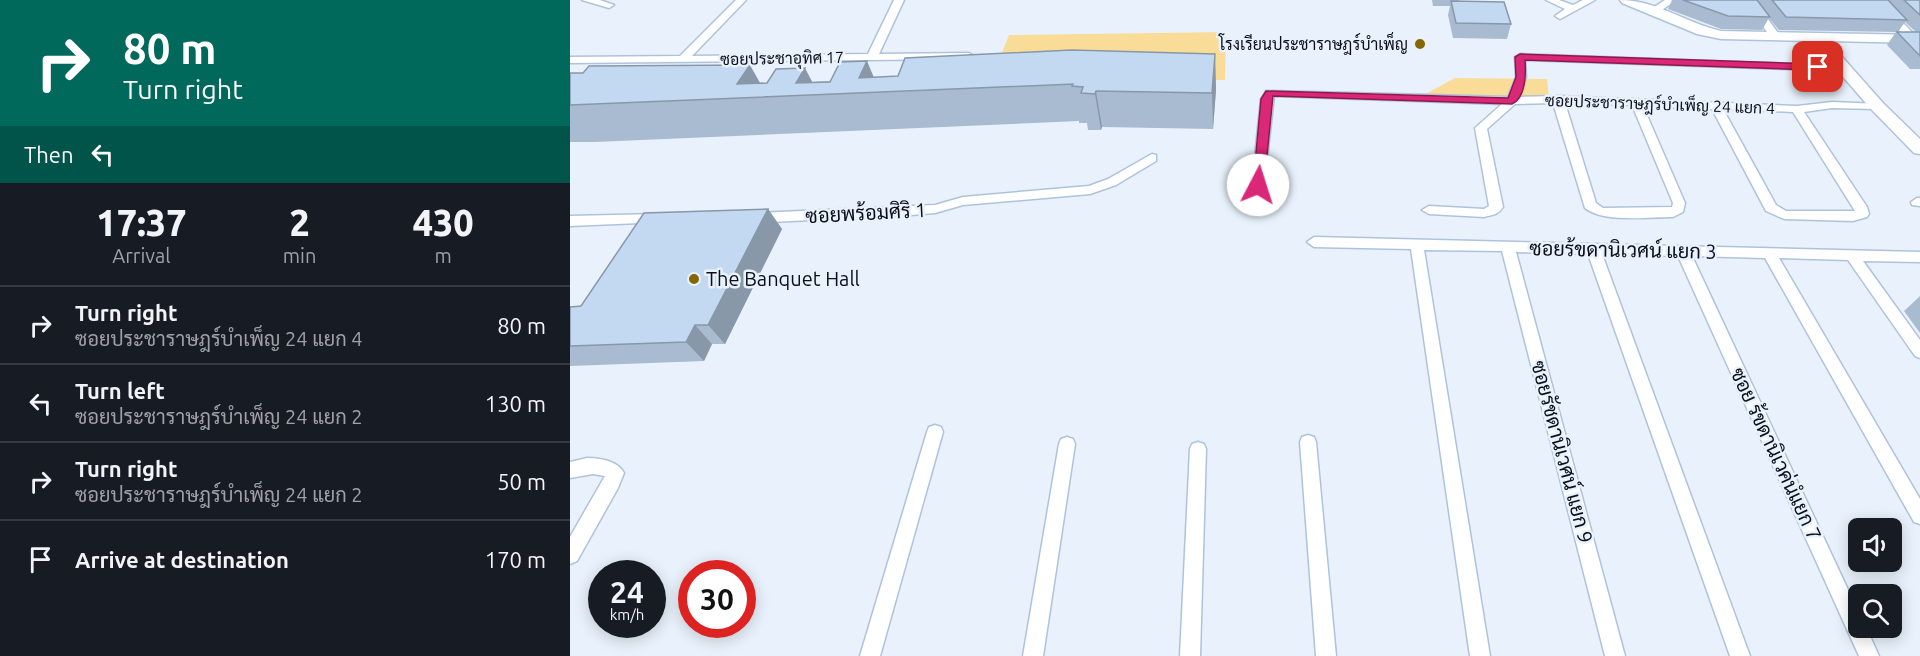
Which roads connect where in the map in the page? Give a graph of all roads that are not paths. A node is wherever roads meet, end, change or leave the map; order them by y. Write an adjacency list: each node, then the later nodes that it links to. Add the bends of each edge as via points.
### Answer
1 (587, 0): 10 (street)
2 (741, 0): 19 (street)
3 (899, 0): 18 (street)
4 (1551, 0): 11 (street)
5 (1590, 0): 11 (street)
6 (1627, 0): 12 (street)
7 (1672, 0): 12 (street)
8 (1749, 0): 14 (street)
9 (1875, 0): 16 (street)
10 (609, 5)
11 (1573, 9): 13 (street)
12 (1654, 11): 14 (street, via 1712,34)
13 (1560, 16)
14 (1776, 37): 15 (street)
15 (1816, 37): 16 (street); 21 (street)
16 (1916, 39)
17 (982, 56): 18 (street, ซอยประชาอุทิศ 17)
18 (872, 57): 19 (street, ซอยประชาอุทิศ 17)
19 (682, 59): 20 (street, ซอยประชาอุทิศ 17)
20 (570, 60)
21 (1842, 68): 23 (street, via 1520,57 1521,77); 26 (street)
22 (1558, 99): 23 (street, ซอยประชาราษฎร์บำเพ็ญ 24 แยก 4); 24 (street, ซอยประชาราษฎร์บำเพ็ญ 24 แยก 4); 24 (street, via 1590,205 1603,212 1673,213 1679,203)
23 (1512, 101): 30 (street, ซอยประชาราษฎร์บำเพ็ญ 24 แยก 4, via 1270,93); 31 (street, via 1481,128 1496,207 1484,213)
24 (1636, 102): 25 (street, ซอยประชาราษฎร์บำเพ็ญ 24 แยก 4)
25 (1716, 106): 27 (street, ซอยประชาราษฎร์บำเพ็ญ 24 แยก 4); 27 (street, via 1771,208 1784,215 1862,214)
26 (1877, 106): 27 (street, ซอยประชาราษฎร์บำเพ็ญ 24 แยก 4); 28 (street)
27 (1797, 109)
28 (1920, 149)
29 (1152, 158): 33 (street, ซอยพร้อมศิริ 1, via 1090,190 963,201 911,212)
30 (1258, 185)
31 (1429, 210)
32 (668, 218): 34 (street)
33 (743, 218)
34 (570, 221)
35 (1320, 243): 36 (street, ซอยร้ขดานิเวศน์ แยก 3)
36 (1417, 246): 37 (street, ซอยร้ขดานิเวศน์ แยก 3); 55 (street)
37 (1508, 248): 38 (street, ซอยร้ขดานิเวศน์ แยก 3); 56 (street, ซอยรัชดานิเวศน์ แยก 9)
38 (1593, 249): 39 (street, ซอยร้ขดานิเวศน์ แยก 3); 57 (street)
39 (1683, 251): 40 (street, ซอยร้ขดานิเวศน์ แยก 3); 58 (street, ซอย ร้ขดานิเวค่นํแยก 7)
40 (1767, 252): 41 (street, ซอยร้ขดานิเวศน์ แยก 3); 49 (street)
41 (1852, 255): 42 (street, ซอยร้ขดานิเวศน์ แยก 3); 43 (street)
42 (1920, 257)
43 (1920, 352)
44 (935, 432): 51 (street)
45 (1308, 442): 54 (street)
46 (1067, 444): 52 (street)
47 (1198, 449): 53 (street)
48 (570, 470): 50 (street, via 588,464 615,473)
49 (1920, 516)
50 (570, 555)
51 (870, 656)
52 (1034, 656)
53 (1190, 656)
54 (1326, 656)
55 (1480, 656)
56 (1615, 656)
57 (1740, 656)
58 (1869, 656)

